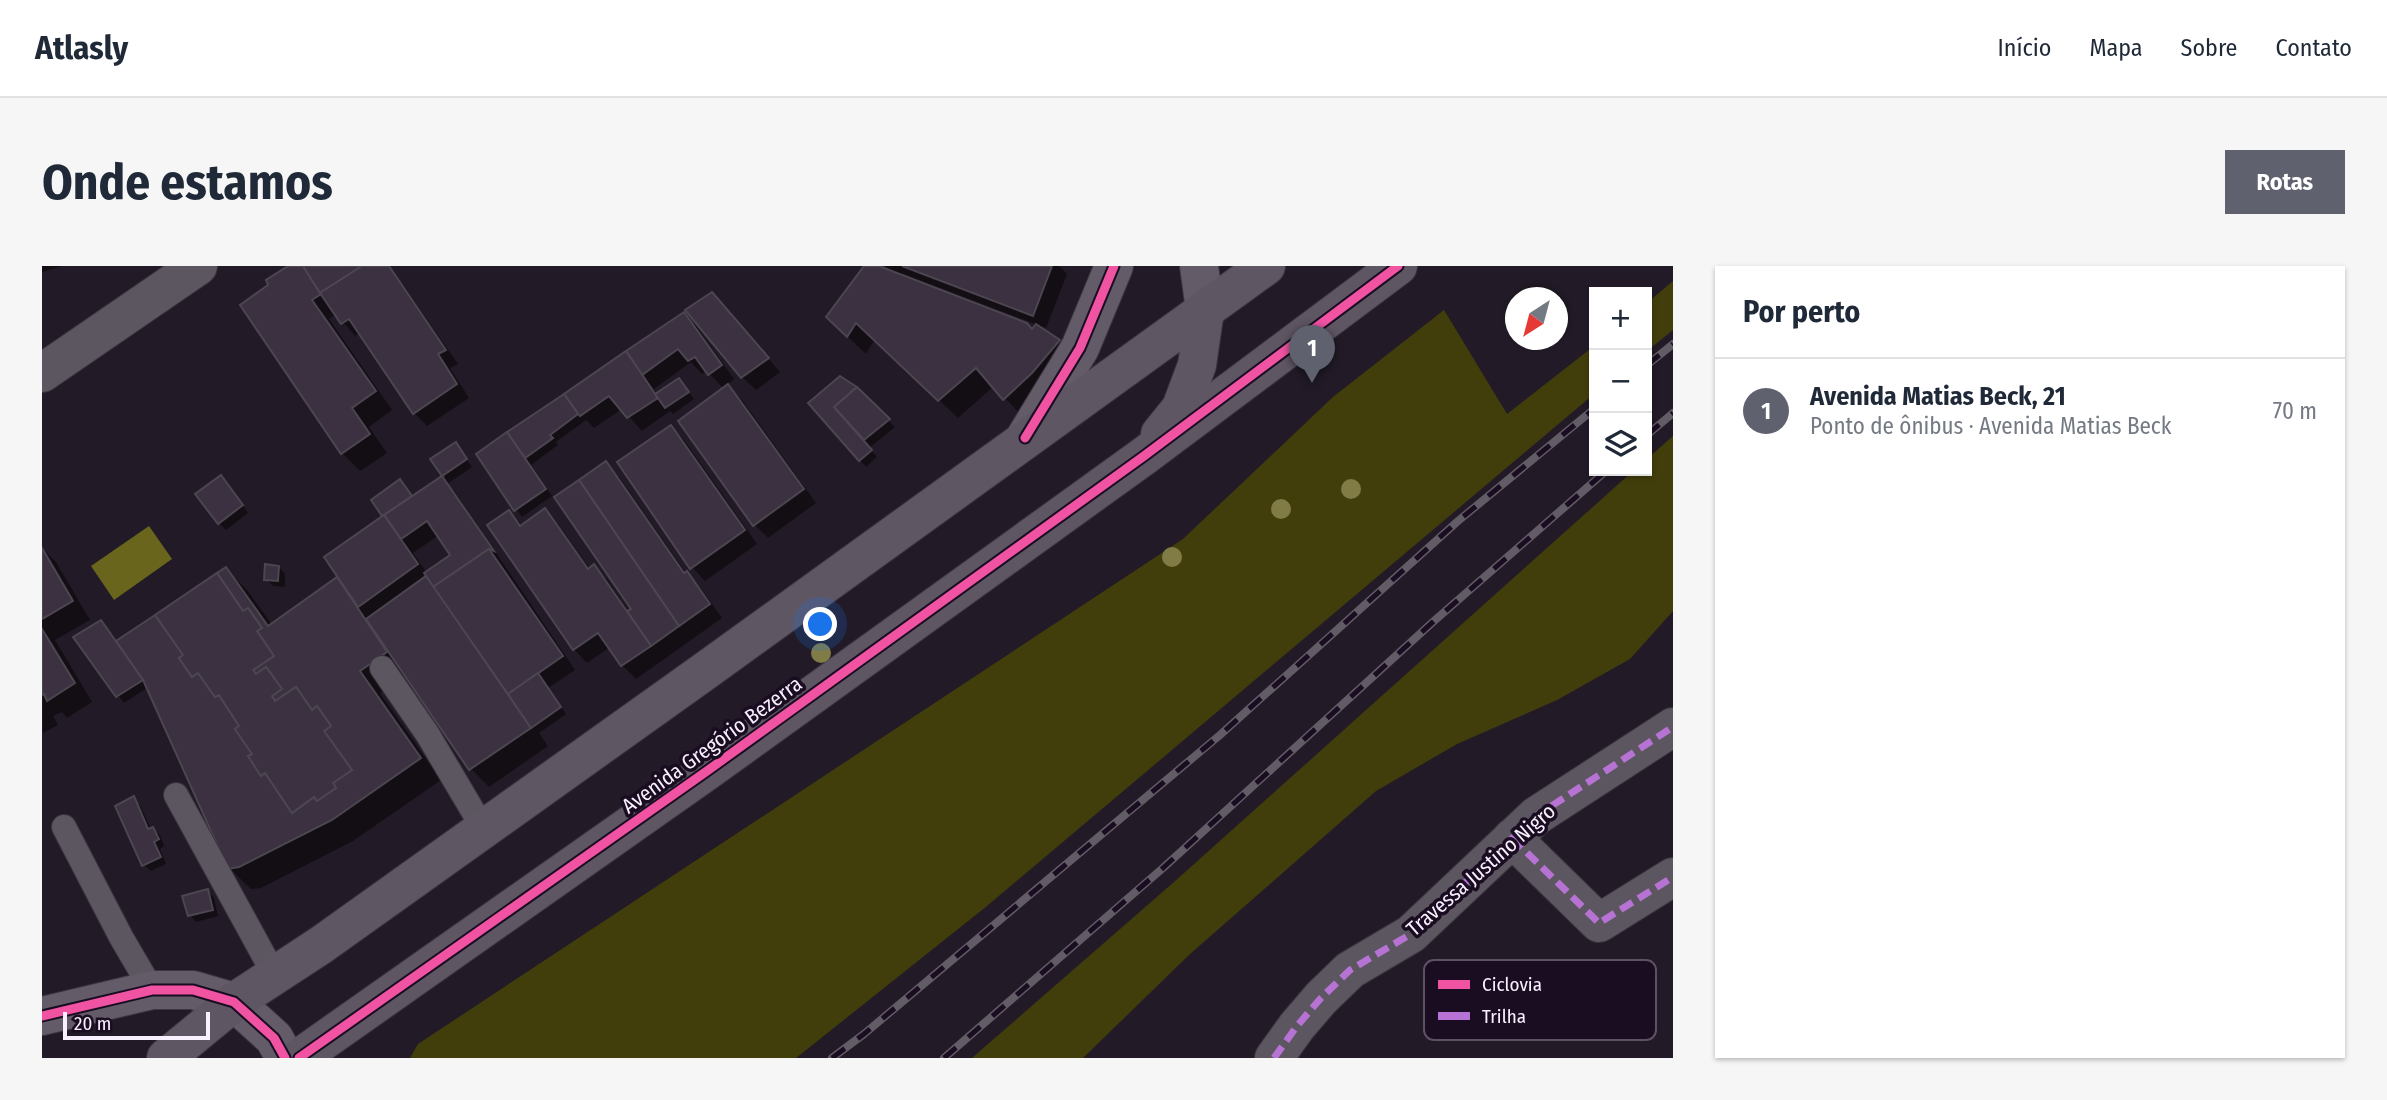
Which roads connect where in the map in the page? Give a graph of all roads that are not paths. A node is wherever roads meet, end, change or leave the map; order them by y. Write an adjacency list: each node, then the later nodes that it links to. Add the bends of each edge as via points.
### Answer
1 (1114, 266): 8 (street, via 1080,348)
2 (1199, 266): 6 (street)
3 (1266, 266): 6 (main road)
4 (1398, 266): 9 (main road, Avenida Gregório Bezerra)
5 (179, 272): 7 (street)
6 (1205, 310): 8 (main road); 9 (main road, via 1197,365 1181,408)
7 (42, 373)
8 (1025, 438): 14 (main road)
9 (1144, 456): 23 (main road, Avenida Gregório Bezerra)
10 (382, 668): 14 (lane)
11 (1673, 727): 15 (street, Travessa Justino Nigro, via 1536,816)
12 (176, 795): 17 (lane)
13 (64, 827): 18 (lane)
14 (483, 828): 17 (main road)
15 (1513, 838): 16 (street, via 1599,923); 24 (street, Travessa Justino Nigro, via 1411,934 1350,970 1305,1017)
16 (1673, 877)
17 (275, 976): 19 (main road)
18 (152, 990): 19 (street, via 193,990); 20 (street)
19 (234, 1002): 21 (main road); 22 (street, via 274,1038)
20 (51, 1017)
21 (166, 1058)
22 (285, 1058)
23 (299, 1058)
24 (1275, 1058)

